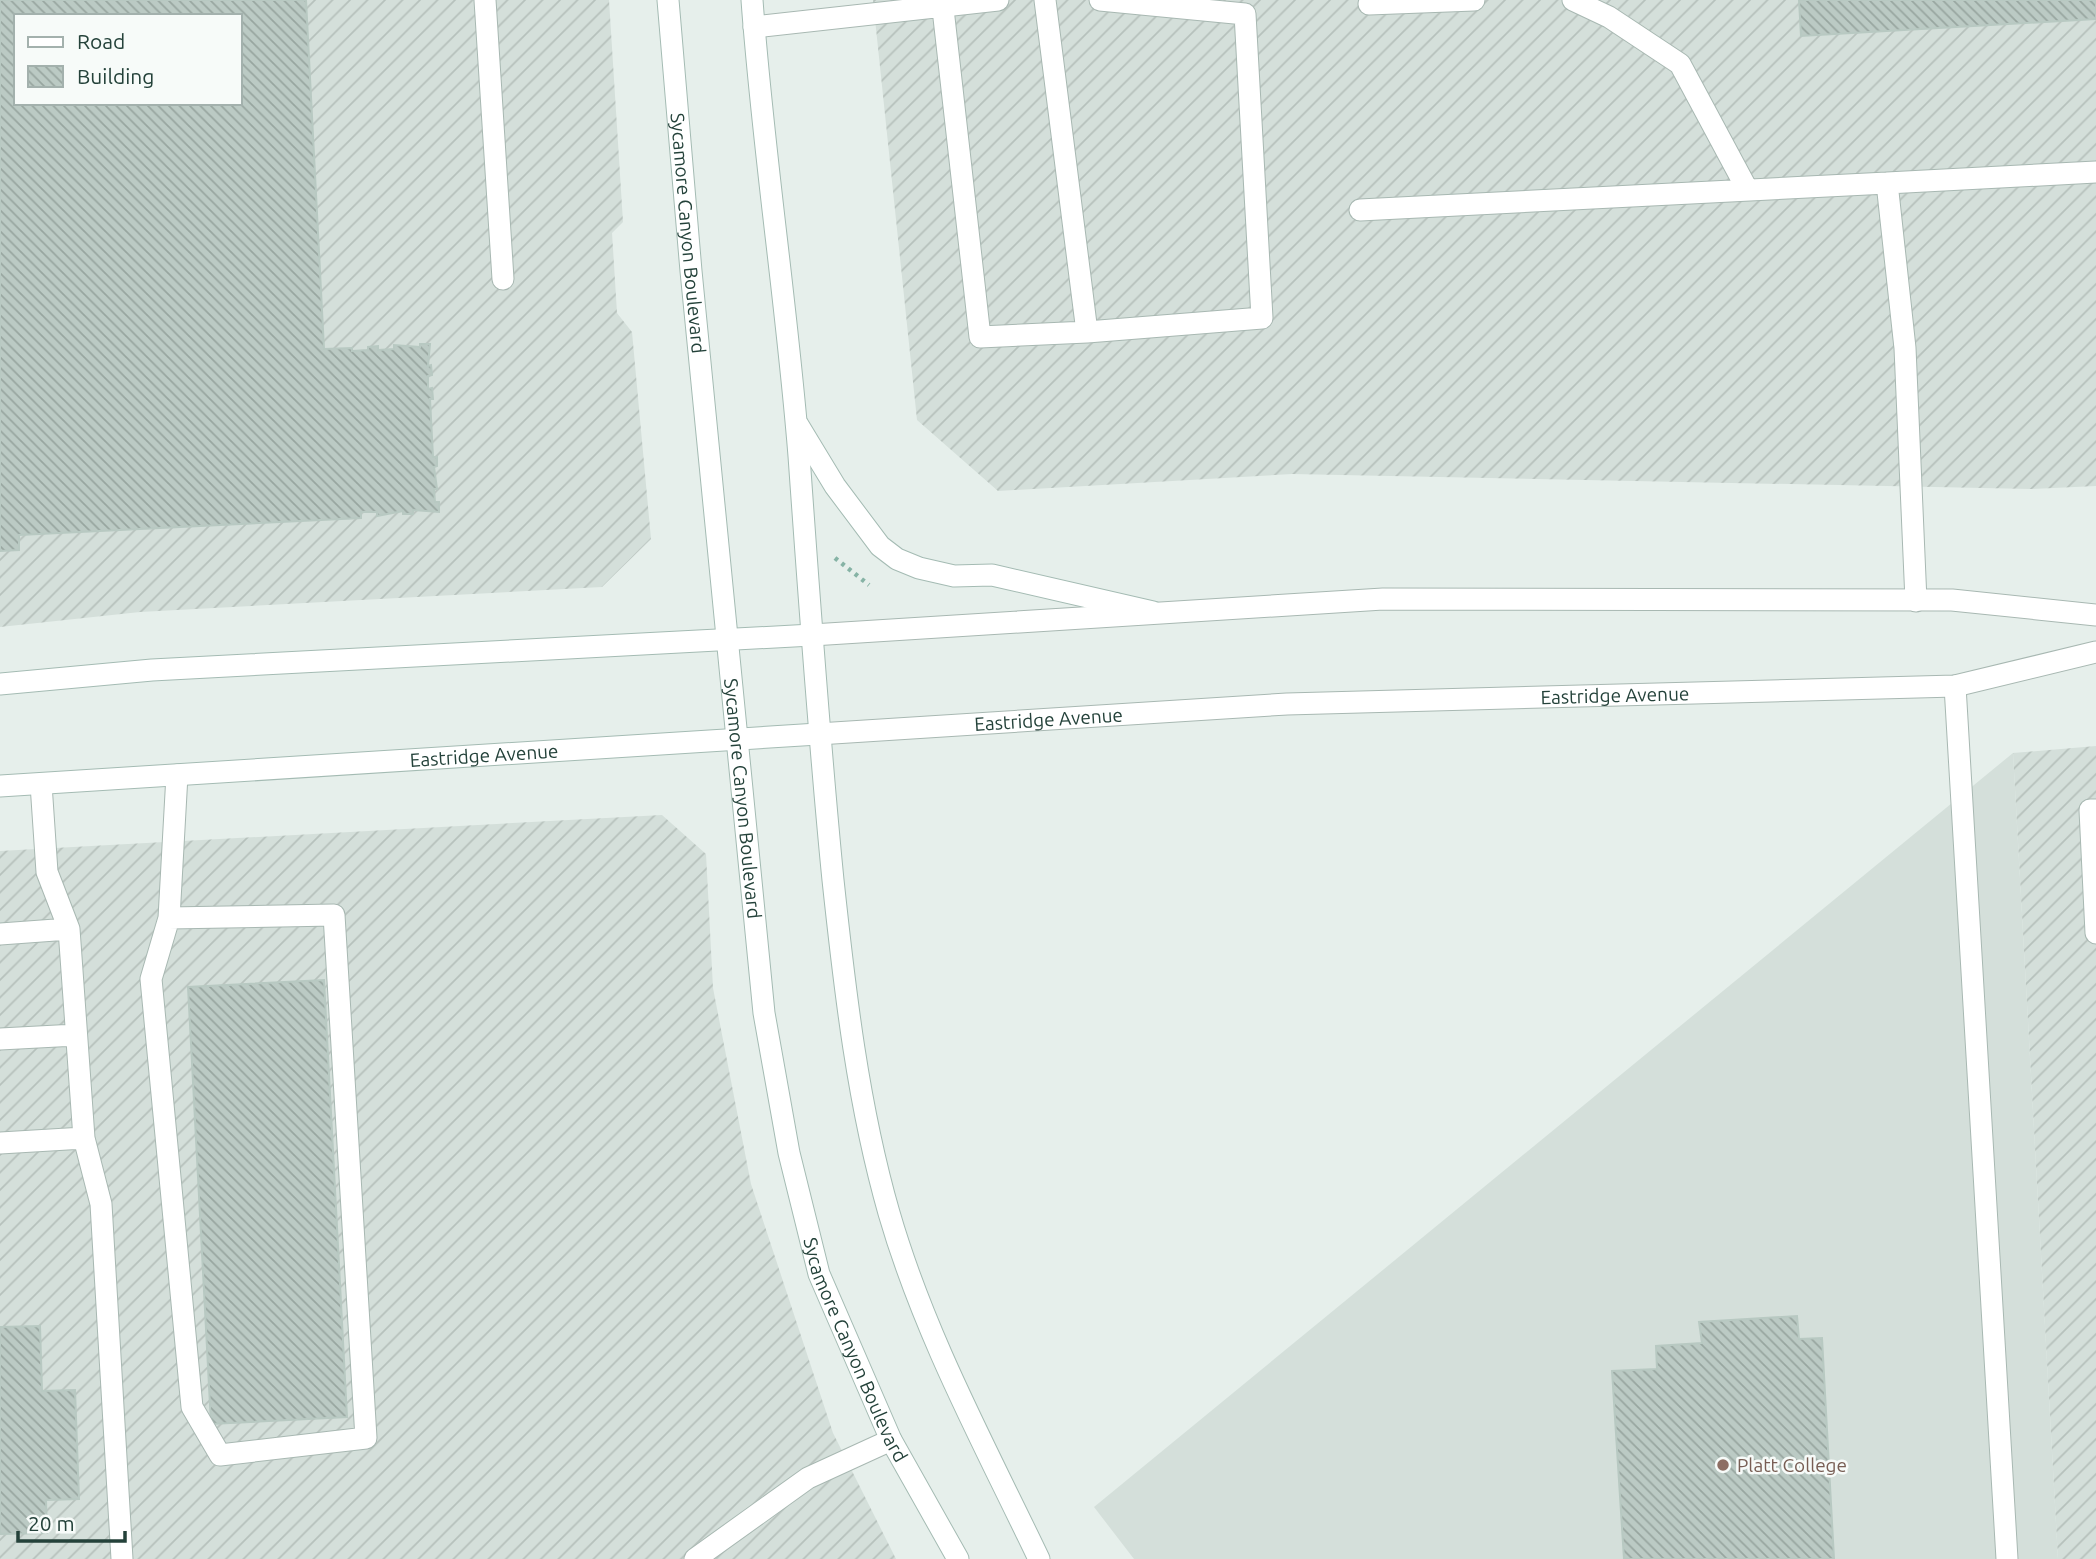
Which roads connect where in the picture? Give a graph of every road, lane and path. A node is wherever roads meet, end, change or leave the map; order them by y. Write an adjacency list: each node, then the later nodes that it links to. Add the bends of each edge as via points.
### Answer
1 (485, 0): 16 (main road)
2 (668, 0): 25 (main road, Sycamore Canyon Boulevard)
3 (752, 0): 11 (main road)
4 (998, 0): 9 (main road)
5 (1045, 0): 17 (main road)
6 (1100, 0): 17 (main road, via 1245,14 1262,318)
7 (1474, 0): 10 (main road)
8 (1573, 0): 14 (main road, via 1609,16 1681,64)
9 (942, 3): 11 (main road); 17 (main road, via 980,337)
10 (1369, 4)
11 (754, 27): 18 (main road)
12 (2096, 172): 13 (main road)
13 (1887, 183): 14 (main road); 21 (main road, via 1905,348)
14 (1747, 189): 15 (main road)
15 (1360, 210)
16 (503, 279)
17 (1087, 332)
18 (795, 420): 22 (main road, via 835,486 880,546 897,559 954,576 992,575); 24 (main road)
19 (835, 558): 20 (path)
20 (869, 585)
21 (1916, 601): 22 (main road, via 1383,599); 23 (main road, via 1952,600)
22 (1153, 612): 24 (main road)
23 (2096, 615)
24 (812, 635): 25 (main road); 29 (main road)
25 (726, 637): 27 (main road, via 165,669); 30 (main road, Sycamore Canyon Boulevard)
26 (2096, 652): 28 (main road, Eastridge Avenue)
27 (0, 684)
28 (1955, 686): 29 (main road, Eastridge Avenue, via 1287,704); 49 (main road)
29 (818, 734): 30 (main road, Eastridge Avenue); 48 (main road, via 846,1002 888,1210 945,1363)
30 (735, 738): 31 (main road, Eastridge Avenue); 44 (main road, Sycamore Canyon Boulevard, via 764,1013 789,1153 819,1274)
31 (177, 775): 32 (main road, Eastridge Avenue); 35 (main road)
32 (41, 784): 33 (main road, Eastridge Avenue); 36 (main road, via 47,872)
33 (0, 786)
34 (2096, 810): 37 (main road, via 2090,810)
35 (169, 918): 35 (main road, via 151,979 192,1406 220,1455 366,1438 334,915)
36 (69, 929): 38 (main road); 40 (main road)
37 (2096, 933): 39 (main road)
38 (0, 934)
39 (2096, 945)
40 (76, 1035): 41 (main road); 42 (main road)
41 (0, 1039)
42 (84, 1138): 43 (main road); 45 (main road, via 101,1204)
43 (0, 1143)
44 (891, 1440): 46 (main road, via 808,1478); 47 (main road, Sycamore Canyon Boulevard)
45 (122, 1559)
46 (695, 1559)
47 (958, 1559)
48 (1039, 1559)
49 (2007, 1559)

